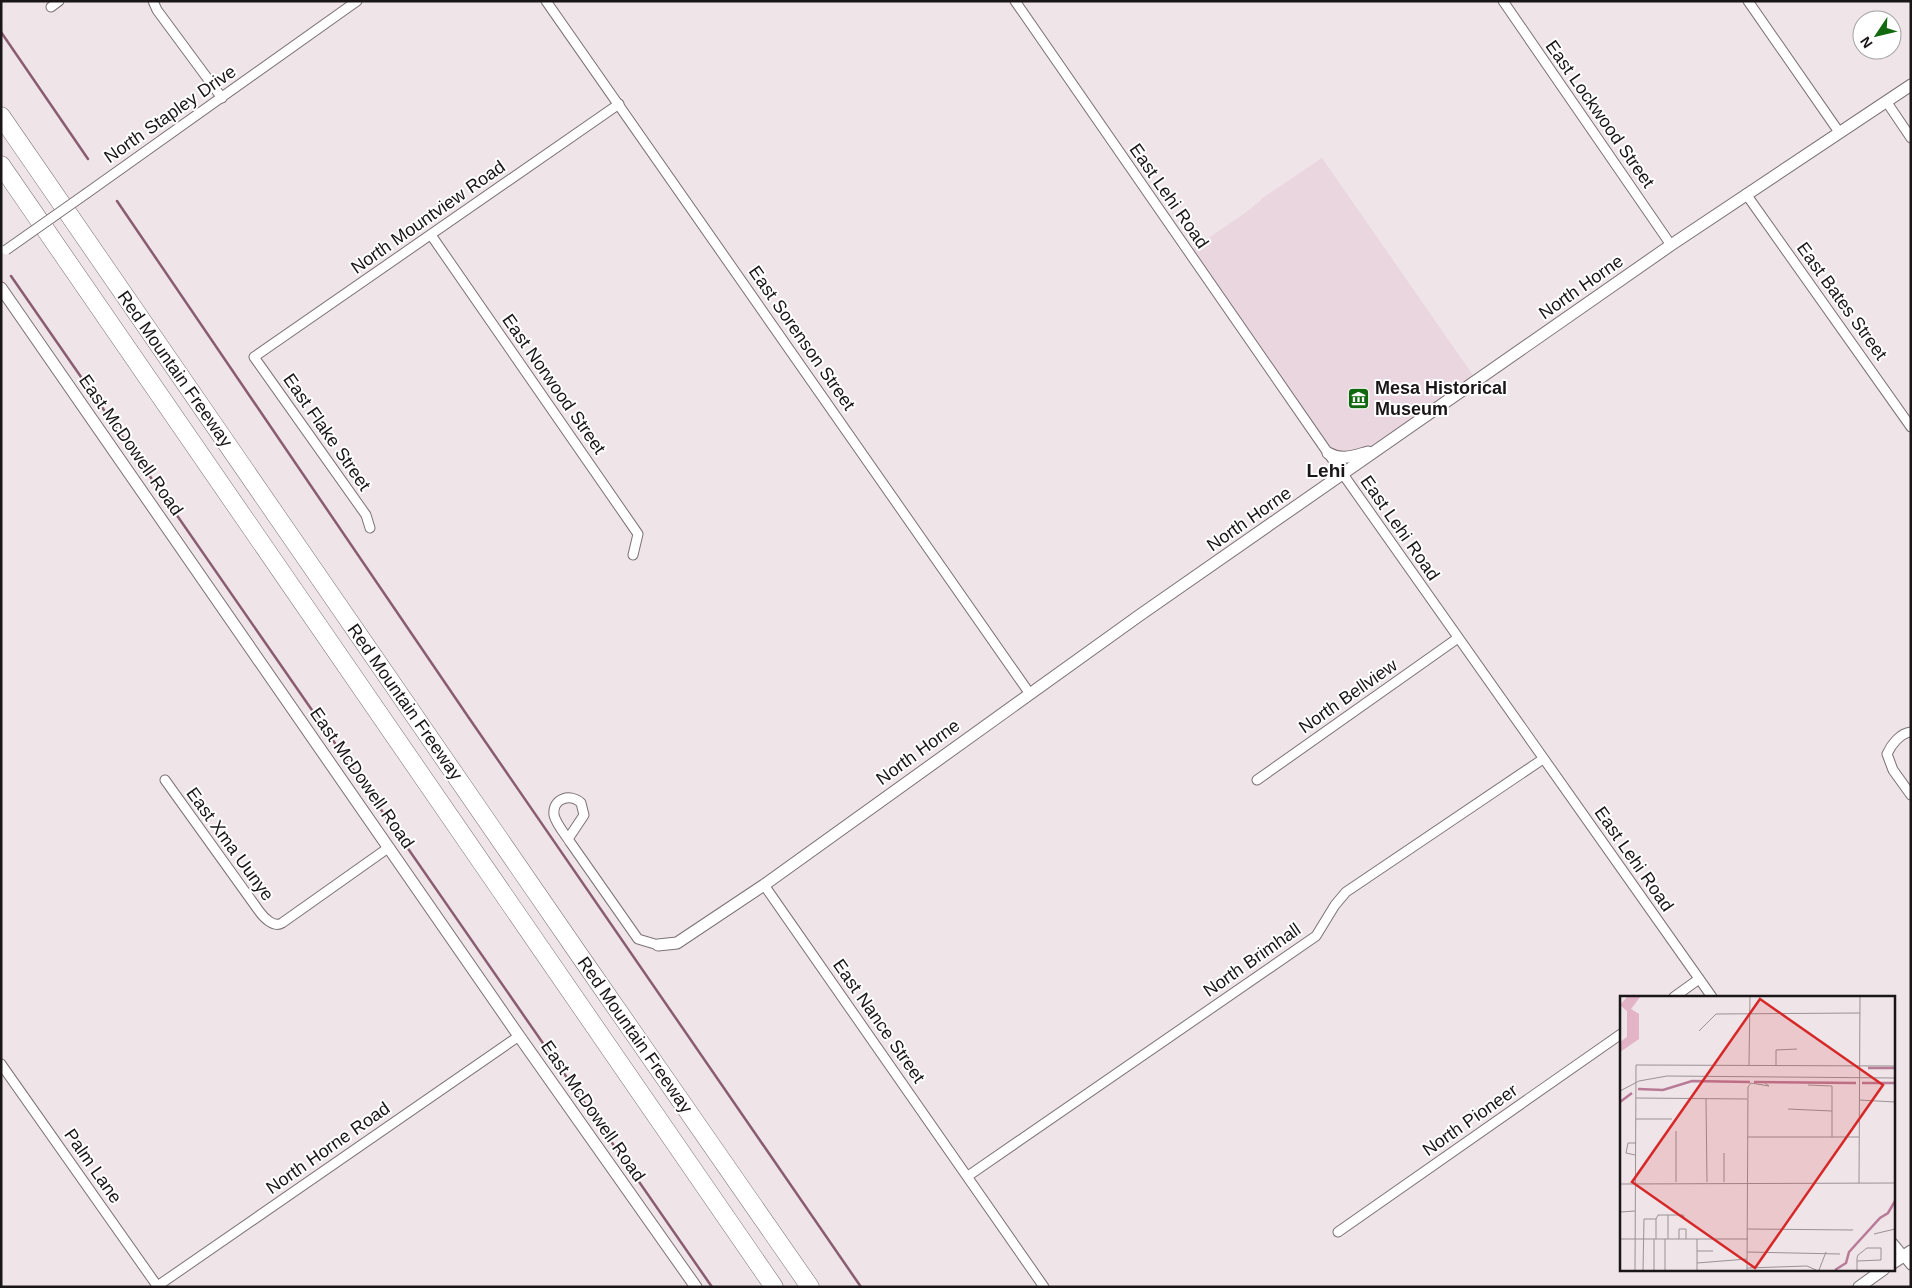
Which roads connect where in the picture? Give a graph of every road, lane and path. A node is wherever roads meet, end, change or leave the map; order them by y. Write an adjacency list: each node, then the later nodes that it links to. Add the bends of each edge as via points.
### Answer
1 (153, 1): 8 (street)
2 (357, 1): 8 (street, North Stapley Drive)
3 (546, 1): 10 (street, East Sorenson Street)
4 (1015, 1): 23 (street, East Lehi Road)
5 (1503, 1): 17 (street, East Lockwood Street)
6 (1748, 1): 12 (street)
7 (1911, 85): 9 (street, North Horne)
8 (222, 98): 18 (street, North Stapley Drive, bridge)
9 (1886, 101): 12 (street, North Horne); 13 (street)
10 (619, 104): 16 (street, North Mountview Road); 28 (street, East Sorenson Street)
11 (1, 116): 53 (highway, Red Mountain Freeway)
12 (1839, 132): 15 (street, North Horne)
13 (1911, 138)
14 (1, 165): 52 (highway, Red Mountain Freeway)
15 (1746, 194): 17 (street, North Horne); 21 (street, East Bates Street)
16 (431, 235): 20 (street, North Mountview Road); 26 (street, East Norwood Street, via 638,534)
17 (1671, 245): 22 (street, North Horne)
18 (4, 251)
19 (1, 288): 35 (street, East McDowell Road)
20 (254, 357): 25 (street, East Flake Street, via 366,515)
21 (1911, 427)
22 (1392, 440): 23 (street, via 1351,457 1337,459); 24 (street, North Horne)
23 (1328, 453): 24 (street, East Lehi Road)
24 (1343, 474): 27 (street, East Lehi Road); 28 (street, North Horne)
25 (370, 528)
26 (633, 556)
27 (1458, 638): 30 (street, East Lehi Road); 32 (street, North Bellview)
28 (1030, 694): 36 (street, North Horne)
29 (1911, 732): 33 (street, via 1899,738 1887,754 1893,770)
30 (1543, 759): 38 (street, East Lehi Road); 44 (street, North Brimhall, via 1346,892 1316,936)
31 (165, 780): 35 (street, East Xma Uunye, via 259,911 272,923 279,925)
32 (1257, 780)
33 (1911, 796)
34 (568, 839): 37 (street, via 638,939)
35 (388, 848): 42 (street, East McDowell Road)
36 (764, 885): 37 (street, North Horne, via 678,943); 44 (street, East Nance Street)
37 (658, 945)
38 (1699, 979): 39 (street); 40 (street, East Lehi Road)
39 (1675, 996)
40 (1711, 996)
41 (1620, 1035): 45 (street, North Pioneer)
42 (519, 1036): 50 (street, North Horne Road); 51 (street, East McDowell Road)
43 (1, 1064): 50 (street, Palm Lane)
44 (968, 1176): 54 (street, East Nance Street)
45 (1338, 1232)
46 (1894, 1243): 47 (street)
47 (1908, 1257): 48 (street)
48 (1894, 1263)
49 (1883, 1270): 55 (street)
50 (157, 1287)
51 (696, 1287)
52 (774, 1287)
53 (810, 1287)
54 (1044, 1287)
55 (1859, 1287)

